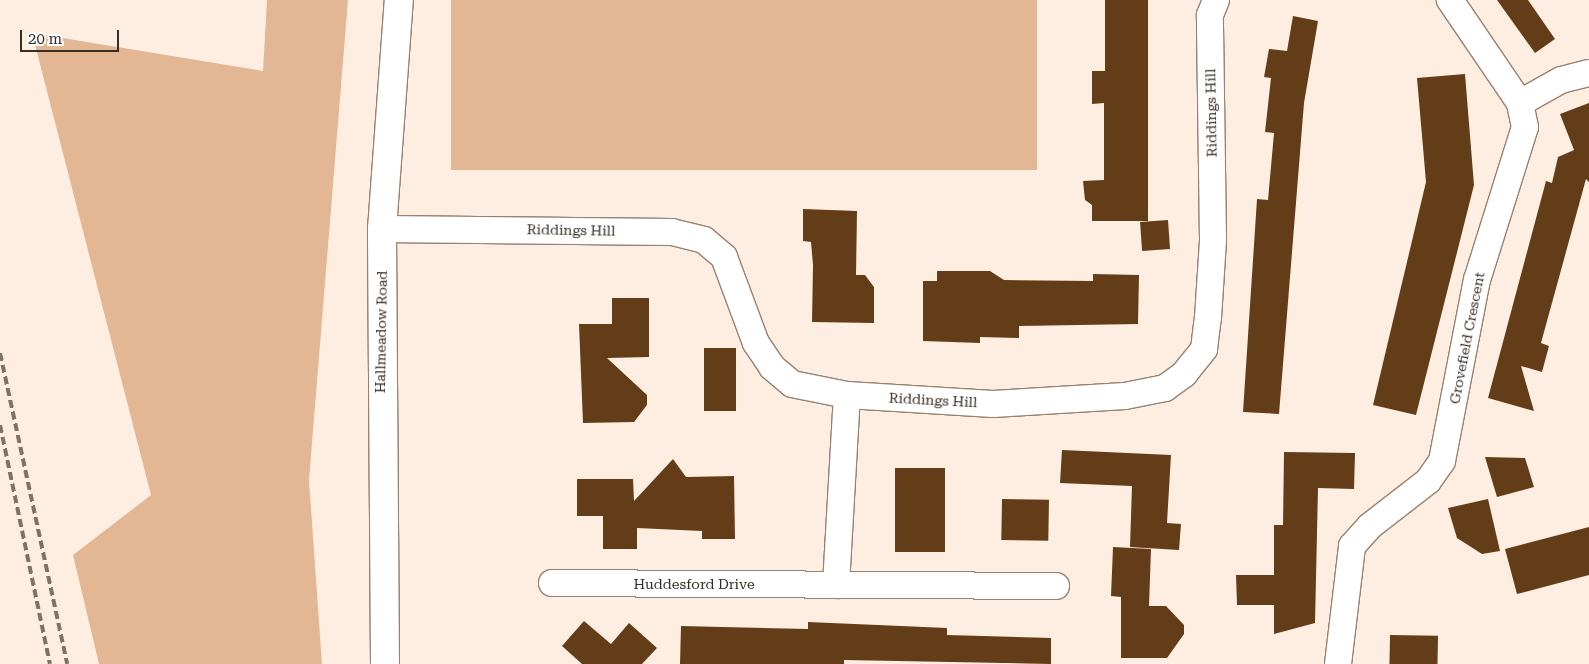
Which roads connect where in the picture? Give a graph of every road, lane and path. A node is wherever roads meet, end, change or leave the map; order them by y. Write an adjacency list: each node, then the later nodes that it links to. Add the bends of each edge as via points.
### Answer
1 (399, 0): 6 (street, Hallmeadow Road)
2 (1216, 0): 7 (street, Riddings Hill, via 1210,15 1213,240 1208,318 1204,349 1184,374 1164,388 1115,396 993,404)
3 (1450, 0): 5 (street, Grovefield Crescent)
4 (1589, 73): 5 (street, via 1561,80)
5 (1520, 102): 12 (street, Grovefield Crescent, via 1525,127 1477,280 1442,461 1428,480 1370,526 1352,546)
6 (382, 229): 7 (street, Riddings Hill, via 672,232 704,240 724,256 756,343 772,367 792,384); 11 (street, Hallmeadow Road)
7 (847, 395): 9 (street)
8 (552, 583): 9 (street, Huddesford Drive)
9 (836, 585): 10 (street, Huddesford Drive)
10 (1056, 586)
11 (385, 664)
12 (1338, 664)

